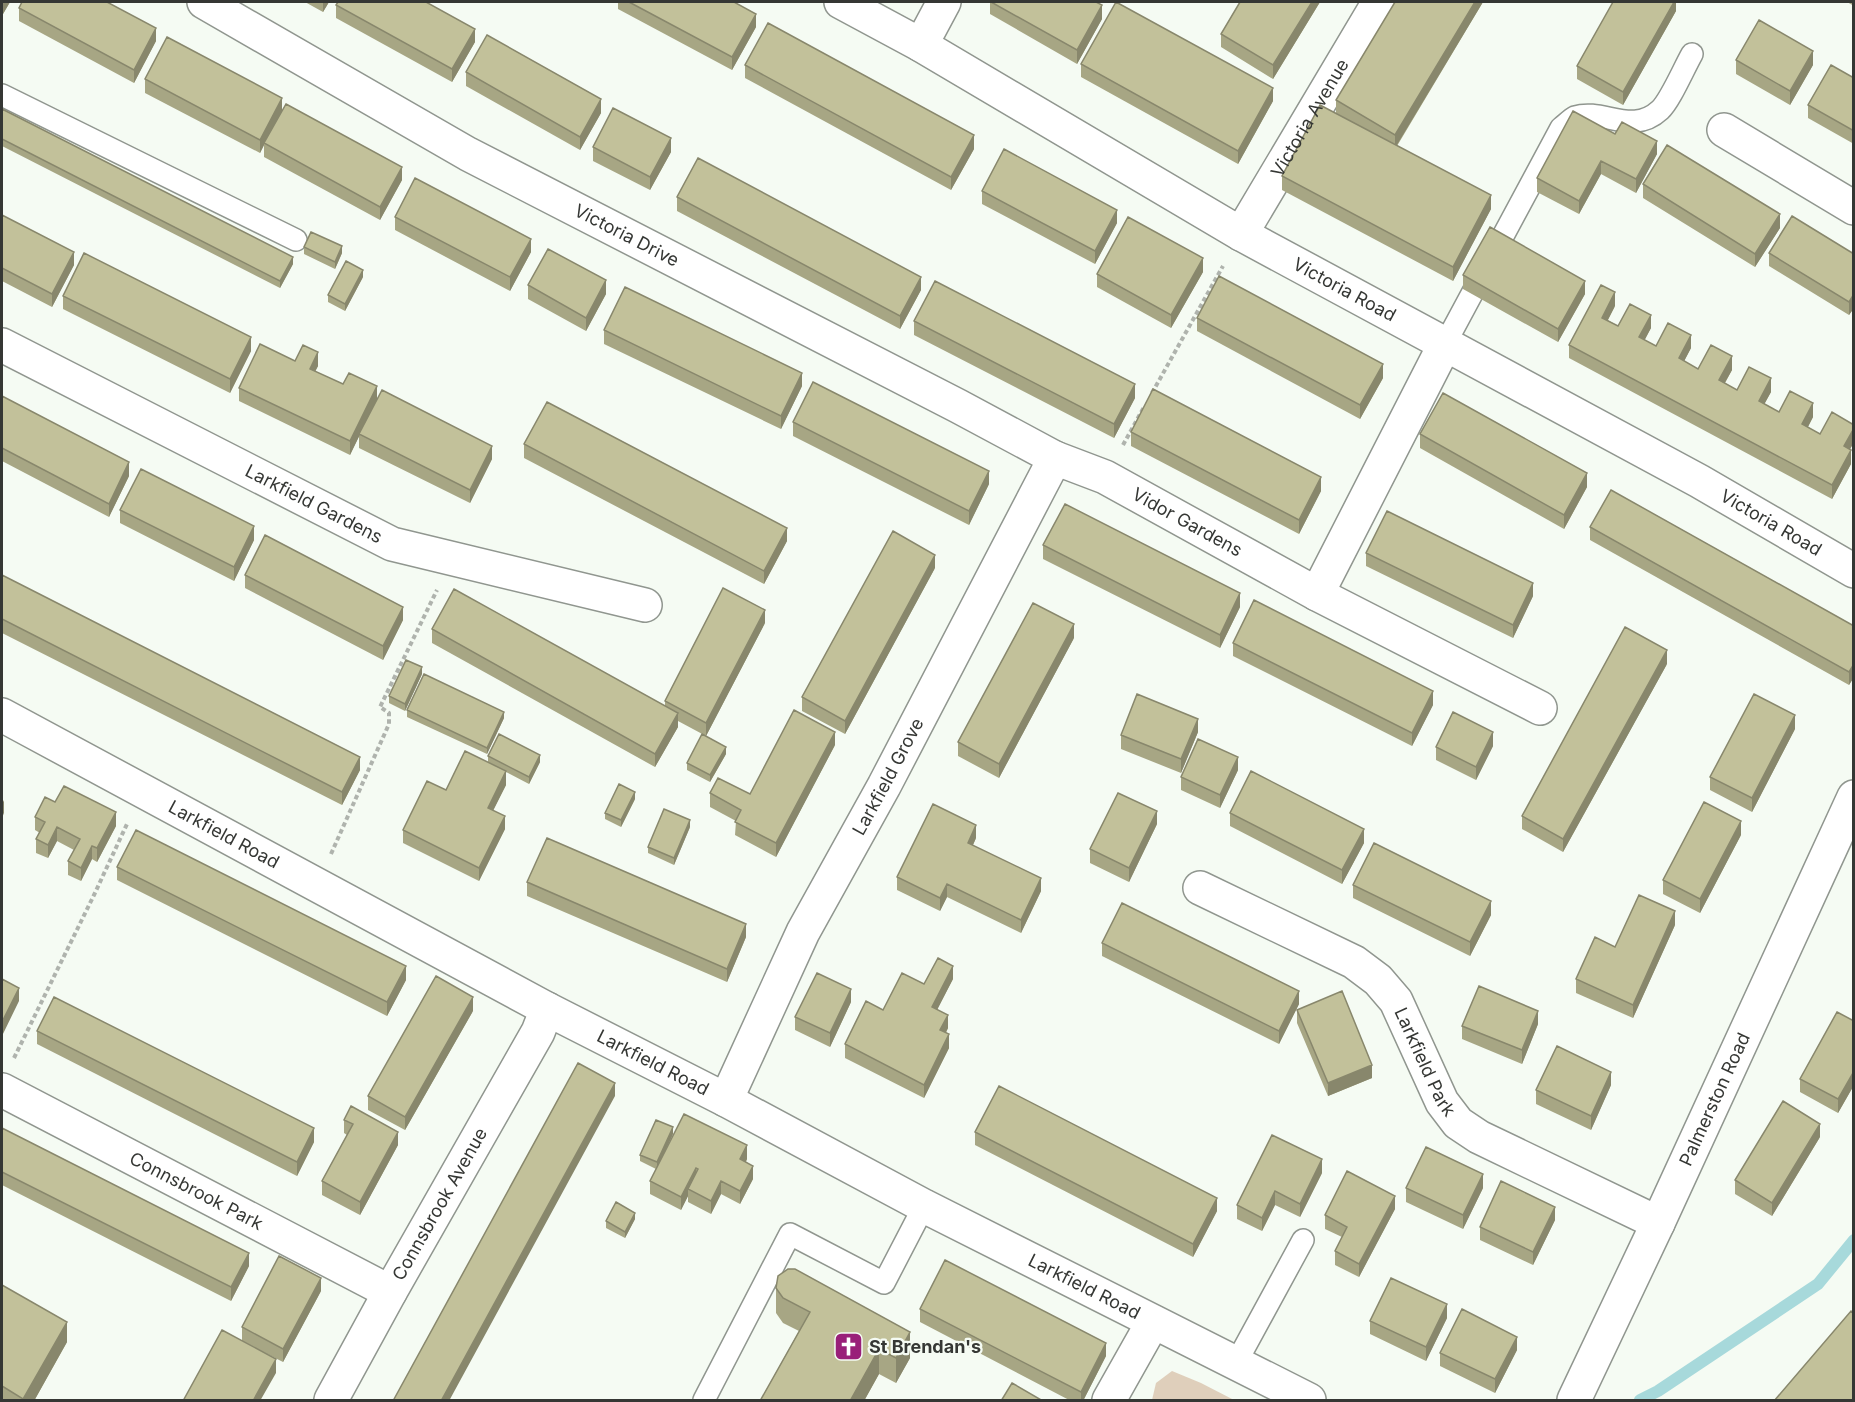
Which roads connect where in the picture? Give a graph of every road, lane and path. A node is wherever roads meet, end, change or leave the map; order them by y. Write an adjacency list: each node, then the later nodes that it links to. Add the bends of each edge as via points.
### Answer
1 (204, 2): 16 (street, Victoria Drive, via 468,154)
2 (841, 2): 5 (street, Victoria Road)
3 (944, 2): 5 (street)
4 (1379, 2): 10 (street, Victoria Avenue)
5 (921, 45): 10 (street, Victoria Road)
6 (1692, 54): 12 (lane, via 1662,109 1650,118 1631,122 1575,117 1561,129)
7 (2, 94): 11 (lane)
8 (1724, 130): 9 (street)
9 (1854, 208)
10 (1241, 234): 12 (street, Victoria Road); 14 (path)
11 (296, 240)
12 (1445, 344): 19 (street, Victoria Road, via 1699,481); 20 (street)
13 (2, 345): 18 (street, Larkfield Gardens, via 392,544)
14 (1150, 396)
15 (1144, 406): 17 (path)
16 (1055, 458): 17 (street, Vidor Gardens); 30 (street, Larkfield Grove, via 804,932)
17 (1105, 477): 20 (street, Vidor Gardens)
18 (452, 558): 21 (street, Larkfield Gardens); 26 (path, via 380,707 388,713 389,724)
19 (1854, 571)
20 (1317, 594): 22 (street, Vidor Gardens)
21 (645, 606)
22 (1540, 708)
23 (2, 715): 24 (street, Larkfield Road)
24 (142, 790): 26 (street, Larkfield Road); 29 (path)
25 (1854, 797): 32 (street, Palmerston Road)
26 (317, 884): 28 (street, Larkfield Road)
27 (1200, 888): 32 (street, Larkfield Park, via 1354,962 1378,980 1396,1001 1442,1102 1458,1123 1479,1137)
28 (548, 1009): 30 (street, Larkfield Road); 34 (street, Connsbrook Avenue)
29 (7, 1076): 34 (street, Connsbrook Park)
30 (726, 1100): 31 (street, Larkfield Road)
31 (924, 1206): 35 (street, Larkfield Road); 38 (lane, via 884,1283 790,1234)
32 (1658, 1223): 41 (street, Palmerston Road)
33 (1303, 1240): 36 (lane)
34 (390, 1292): 37 (street, Connsbrook Avenue)
35 (1153, 1322): 36 (street, Larkfield Road); 39 (street)
36 (1236, 1363): 40 (street, Larkfield Road)
37 (331, 1401)
38 (704, 1401)
39 (1109, 1401)
40 (1309, 1401)
41 (1574, 1401)

